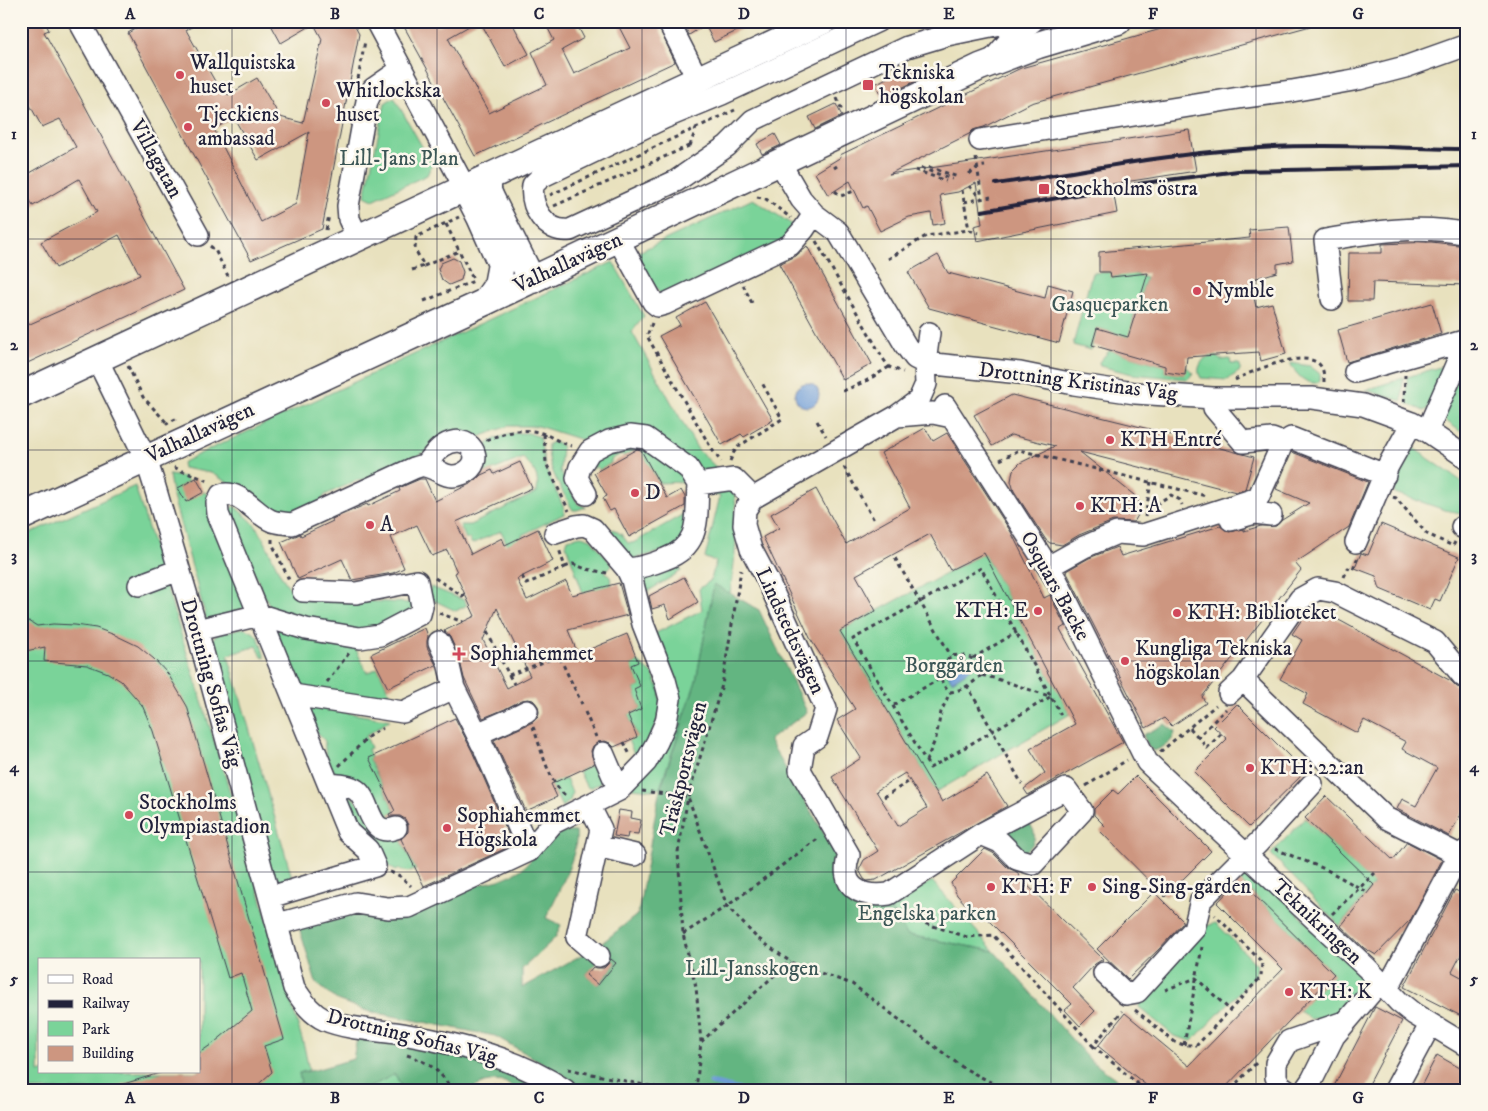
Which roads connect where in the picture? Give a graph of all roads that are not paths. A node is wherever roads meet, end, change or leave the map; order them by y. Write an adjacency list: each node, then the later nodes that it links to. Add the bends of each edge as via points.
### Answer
1 (79, 21): 20 (street, Villagatan)
2 (668, 21): 13 (street)
3 (823, 21): 13 (main road)
4 (878, 21): 9 (street, via 541,177 533,185 532,197 544,222 557,230 570,230 676,181 727,146 753,120)
5 (1015, 21): 9 (street)
6 (1033, 21): 11 (street, via 1015,34)
7 (1118, 21): 11 (main road, Valhallavägen)
8 (379, 28): 12 (street)
9 (944, 28)
10 (1467, 45): 14 (street, via 1405,67 1350,81)
11 (991, 62): 15 (main road, Valhallavägen)
12 (402, 69): 17 (street); 21 (street, via 374,89 367,101 348,206 349,218)
13 (698, 80): 16 (main road)
14 (980, 140)
15 (780, 163): 18 (street); 22 (main road, Valhallavägen)
16 (496, 174): 17 (main road); 23 (main road, via 488,181 488,191)
17 (465, 188): 21 (main road); 25 (main road, via 501,264 497,285)
18 (809, 222): 22 (street, via 790,245 658,306); 29 (street, via 838,232 906,346 915,358)
19 (1467, 234): 24 (street, via 1447,230 1382,230 1325,240)
20 (198, 235)
21 (358, 238): 28 (main road)
22 (618, 240): 23 (main road, Valhallavägen)
23 (532, 280): 25 (main road, Valhallavägen)
24 (1332, 299)
25 (485, 302): 37 (main road, Valhallavägen)
26 (929, 333): 29 (street)
27 (1467, 340): 30 (street); 35 (street)
28 (108, 354): 31 (main road); 37 (street, Drottning Sofias Väg)
29 (925, 363): 32 (street, Drottning Kristinas Väg, via 1020,373 1135,392); 33 (street)
30 (1355, 372)
31 (21, 395)
32 (1213, 398): 35 (street, Drottning Kristinas Väg, via 1312,398 1364,405); 36 (street, via 1214,408 1243,442 1272,439)
33 (943, 405): 34 (street, via 933,413); 34 (street, via 919,400); 49 (street, Osquars Backe)
34 (896, 416): 43 (street)
35 (1414, 420): 38 (street, Drottning Kristinas Väg); 40 (street)
36 (1280, 444): 40 (street, via 1291,438); 46 (street, via 1258,498)
37 (146, 458): 45 (main road, Valhallavägen); 51 (street, Drottning Sofias Väg)
38 (1467, 458)
39 (425, 466): 39 (street, via 451,476 462,474 474,462 475,452 471,445 452,441 442,446); 55 (street, via 414,468 292,524 272,521 235,496 221,495 217,503 218,514)
40 (1385, 475): 48 (street)
41 (698, 484): 42 (street, via 688,468 646,438 630,436 609,441 590,451 577,478); 43 (street, via 731,475); 50 (street, via 694,533 687,546 680,553 656,563)
42 (586, 494)
43 (753, 498): 68 (street, Lindstedtsvägen, via 745,510 744,525 751,549 826,709 818,737 804,746 800,770 849,855 846,876 853,887 874,896 889,894)
44 (1271, 515): 46 (street, via 1255,513 1154,542)
45 (21, 517)
46 (1144, 528): 49 (street, via 1117,533)
47 (554, 533): 50 (street, via 576,526 592,529)
48 (1356, 542)
49 (1048, 567): 70 (street, Osquars Backe, via 1147,762)
50 (627, 569): 65 (street, via 670,699 666,722 646,762)
51 (178, 570): 52 (street); 56 (street, Drottning Sofias Väg)
52 (139, 585)
53 (303, 591): 54 (street, via 356,593 417,581)
54 (421, 610): 55 (street, via 380,635 360,638 306,629); 58 (street, via 438,638)
55 (260, 615): 56 (street); 59 (street)
56 (197, 630): 74 (street, Drottning Sofias Väg)
57 (1467, 678): 72 (street, via 1436,642 1335,592 1318,589 1300,599 1236,687 1386,818)
58 (454, 688): 59 (street, via 403,712); 61 (street)
59 (292, 695): 63 (street)
60 (516, 716): 61 (street)
61 (481, 743): 71 (street)
62 (603, 752): 65 (street)
63 (327, 780): 67 (street, via 356,790 377,826 390,831); 74 (street, via 348,832 368,850 375,866)
64 (1312, 784): 70 (street)
65 (619, 790): 66 (street)
66 (590, 805): 69 (street, via 600,830); 71 (street, via 553,823)
67 (396, 828)
68 (981, 834)
69 (597, 846): 73 (street); 76 (street, via 577,937)
70 (1252, 849): 77 (street, via 1201,900 1194,929 1137,992 1126,994); 78 (street, Teknikringen)
71 (529, 851): 75 (street, via 409,907 388,908 356,903)
72 (1463, 853): 78 (street)
73 (635, 855)
74 (270, 897): 75 (street, Drottning Sofias Väg)
75 (278, 924): 82 (street, Drottning Sofias Väg, via 294,988 306,1008 325,1020 480,1051 520,1065)
76 (599, 956)
77 (1104, 974)
78 (1384, 986): 79 (street); 80 (street, Teknikringen, via 1399,1002)
79 (1347, 1021): 83 (street, via 1289,1042 1276,1063 1276,1077); 84 (street, via 1334,1036)
80 (1430, 1024): 81 (street, Teknikringen); 85 (street)
81 (1467, 1046)
82 (558, 1085)
83 (1287, 1090)
84 (1304, 1090)
85 (1395, 1090)

